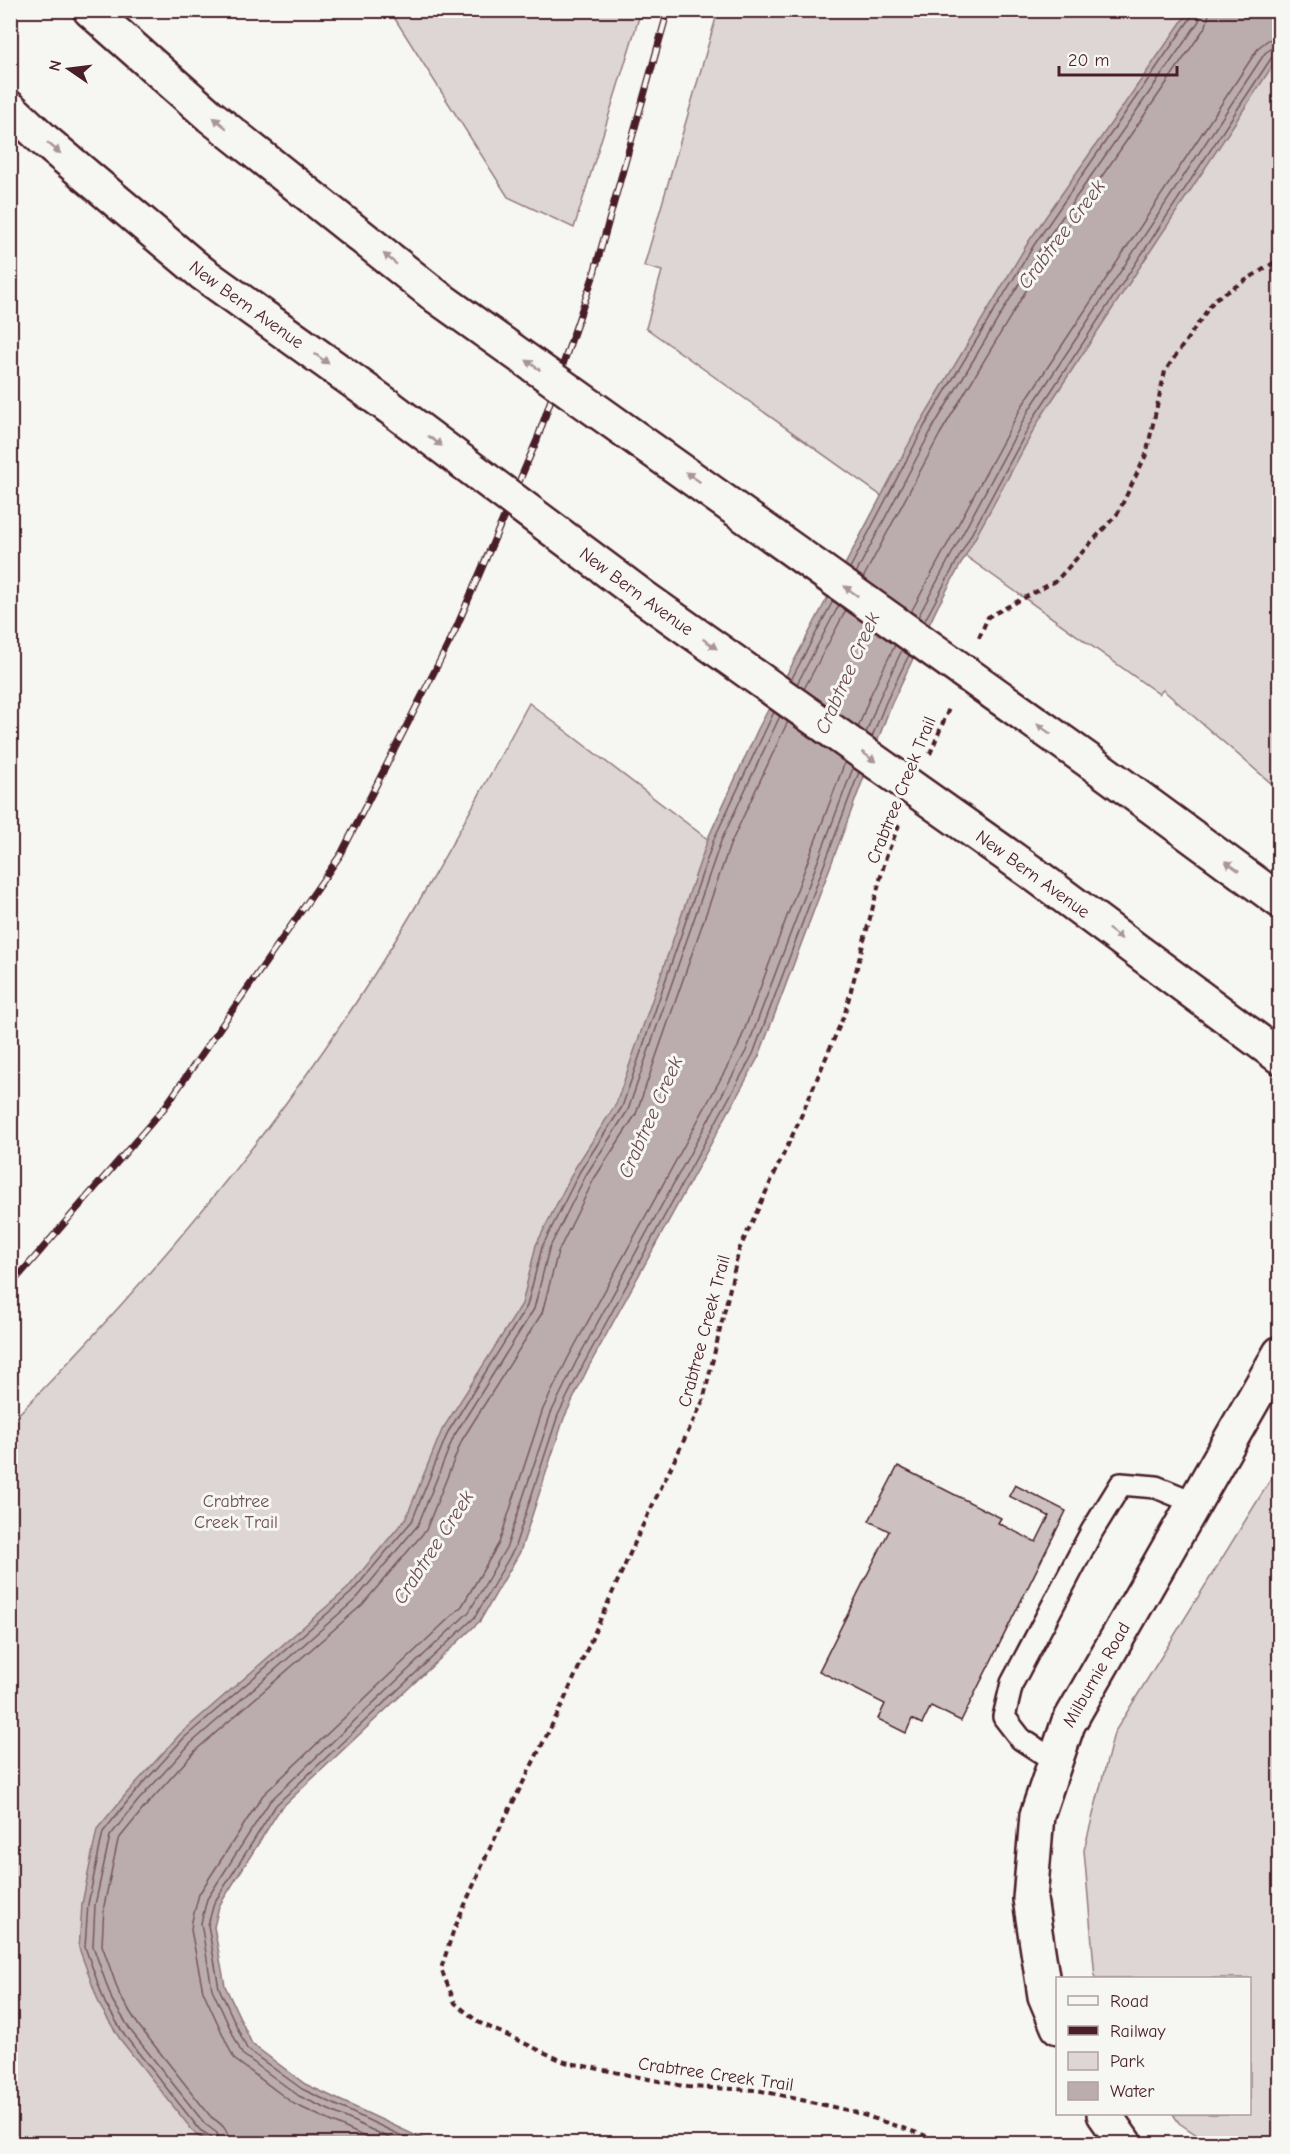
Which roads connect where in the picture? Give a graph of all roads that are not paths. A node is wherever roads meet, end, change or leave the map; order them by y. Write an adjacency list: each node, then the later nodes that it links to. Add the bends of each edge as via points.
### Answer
1 (90, 10): 3 (main road, one-way to 1, bridge, via 436,296 210,116)
2 (10, 108): 4 (main road, New Bern Avenue, one-way to 4, bridge, via 202,273 643,597 1034,874)
3 (1280, 901)
4 (1280, 1057)
5 (1280, 1353): 6 (main road, Milburnie Road)
6 (1193, 1503): 7 (main road, Milburnie Road, via 1068,1724); 7 (lane, via 1156,1486 1121,1484 1092,1531 1012,1683 1004,1718 1021,1739)
7 (1055, 1761): 8 (main road, Milburnie Road, via 1037,1815 1030,1899 1045,1995)
8 (1056, 2022)
9 (1105, 2115): 10 (main road)
10 (1125, 2144)

